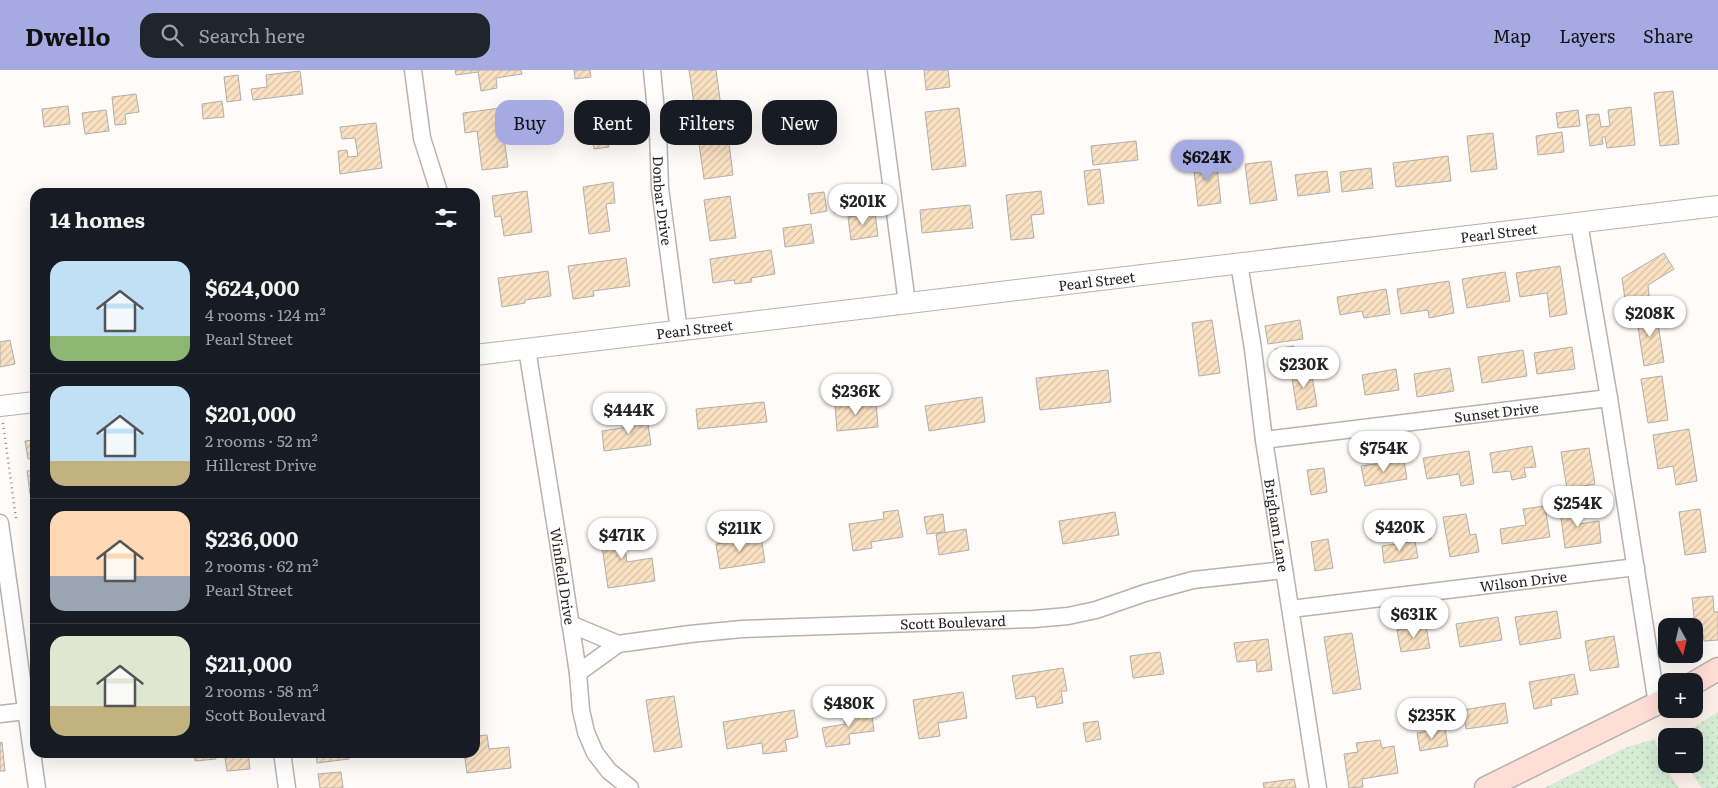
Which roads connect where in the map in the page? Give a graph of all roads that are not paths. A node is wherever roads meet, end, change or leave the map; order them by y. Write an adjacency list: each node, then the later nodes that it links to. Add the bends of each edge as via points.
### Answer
1 (413, 70): 4 (street, via 422,138)
2 (652, 70): 9 (street, Donbar Drive, via 660,188)
3 (876, 70): 8 (street)
4 (438, 188)
5 (1718, 206): 6 (street, Pearl Street)
6 (1579, 223): 7 (street, Pearl Street); 12 (street)
7 (1239, 263): 8 (street, Pearl Street); 15 (street, Brigham Lane)
8 (907, 303): 9 (street, Pearl Street)
9 (679, 331): 10 (street, Pearl Street)
10 (526, 349): 11 (street, Pearl Street); 20 (street, Winfield Drive)
11 (480, 354)
12 (1609, 398): 15 (street, Sunset Drive); 17 (street)
13 (30, 403): 14 (street)
14 (0, 406)
15 (1264, 440): 18 (street, Brigham Lane)
16 (0, 523): 27 (street)
17 (1636, 567): 19 (street, Wilson Drive); 25 (street)
18 (1284, 570): 19 (street, Brigham Lane); 21 (street, Scott Boulevard, via 1194,580 1068,616 742,630)
19 (1291, 609): 35 (street, Brigham Lane)
20 (570, 624): 21 (street); 23 (street, Winfield Drive)
21 (618, 644): 23 (street, Scott Boulevard)
22 (1718, 669): 24 (main road)
23 (578, 673): 34 (street, Winfield Drive, via 581,710 592,746 609,771)
24 (1703, 678)
25 (1658, 680)
26 (1658, 703): 36 (main road)
27 (30, 704)
28 (30, 710): 29 (street)
29 (0, 714)
30 (35, 758): 32 (street)
31 (283, 758): 33 (street)
32 (37, 788)
33 (287, 788)
34 (630, 788)
35 (1318, 788)
36 (1486, 788)

